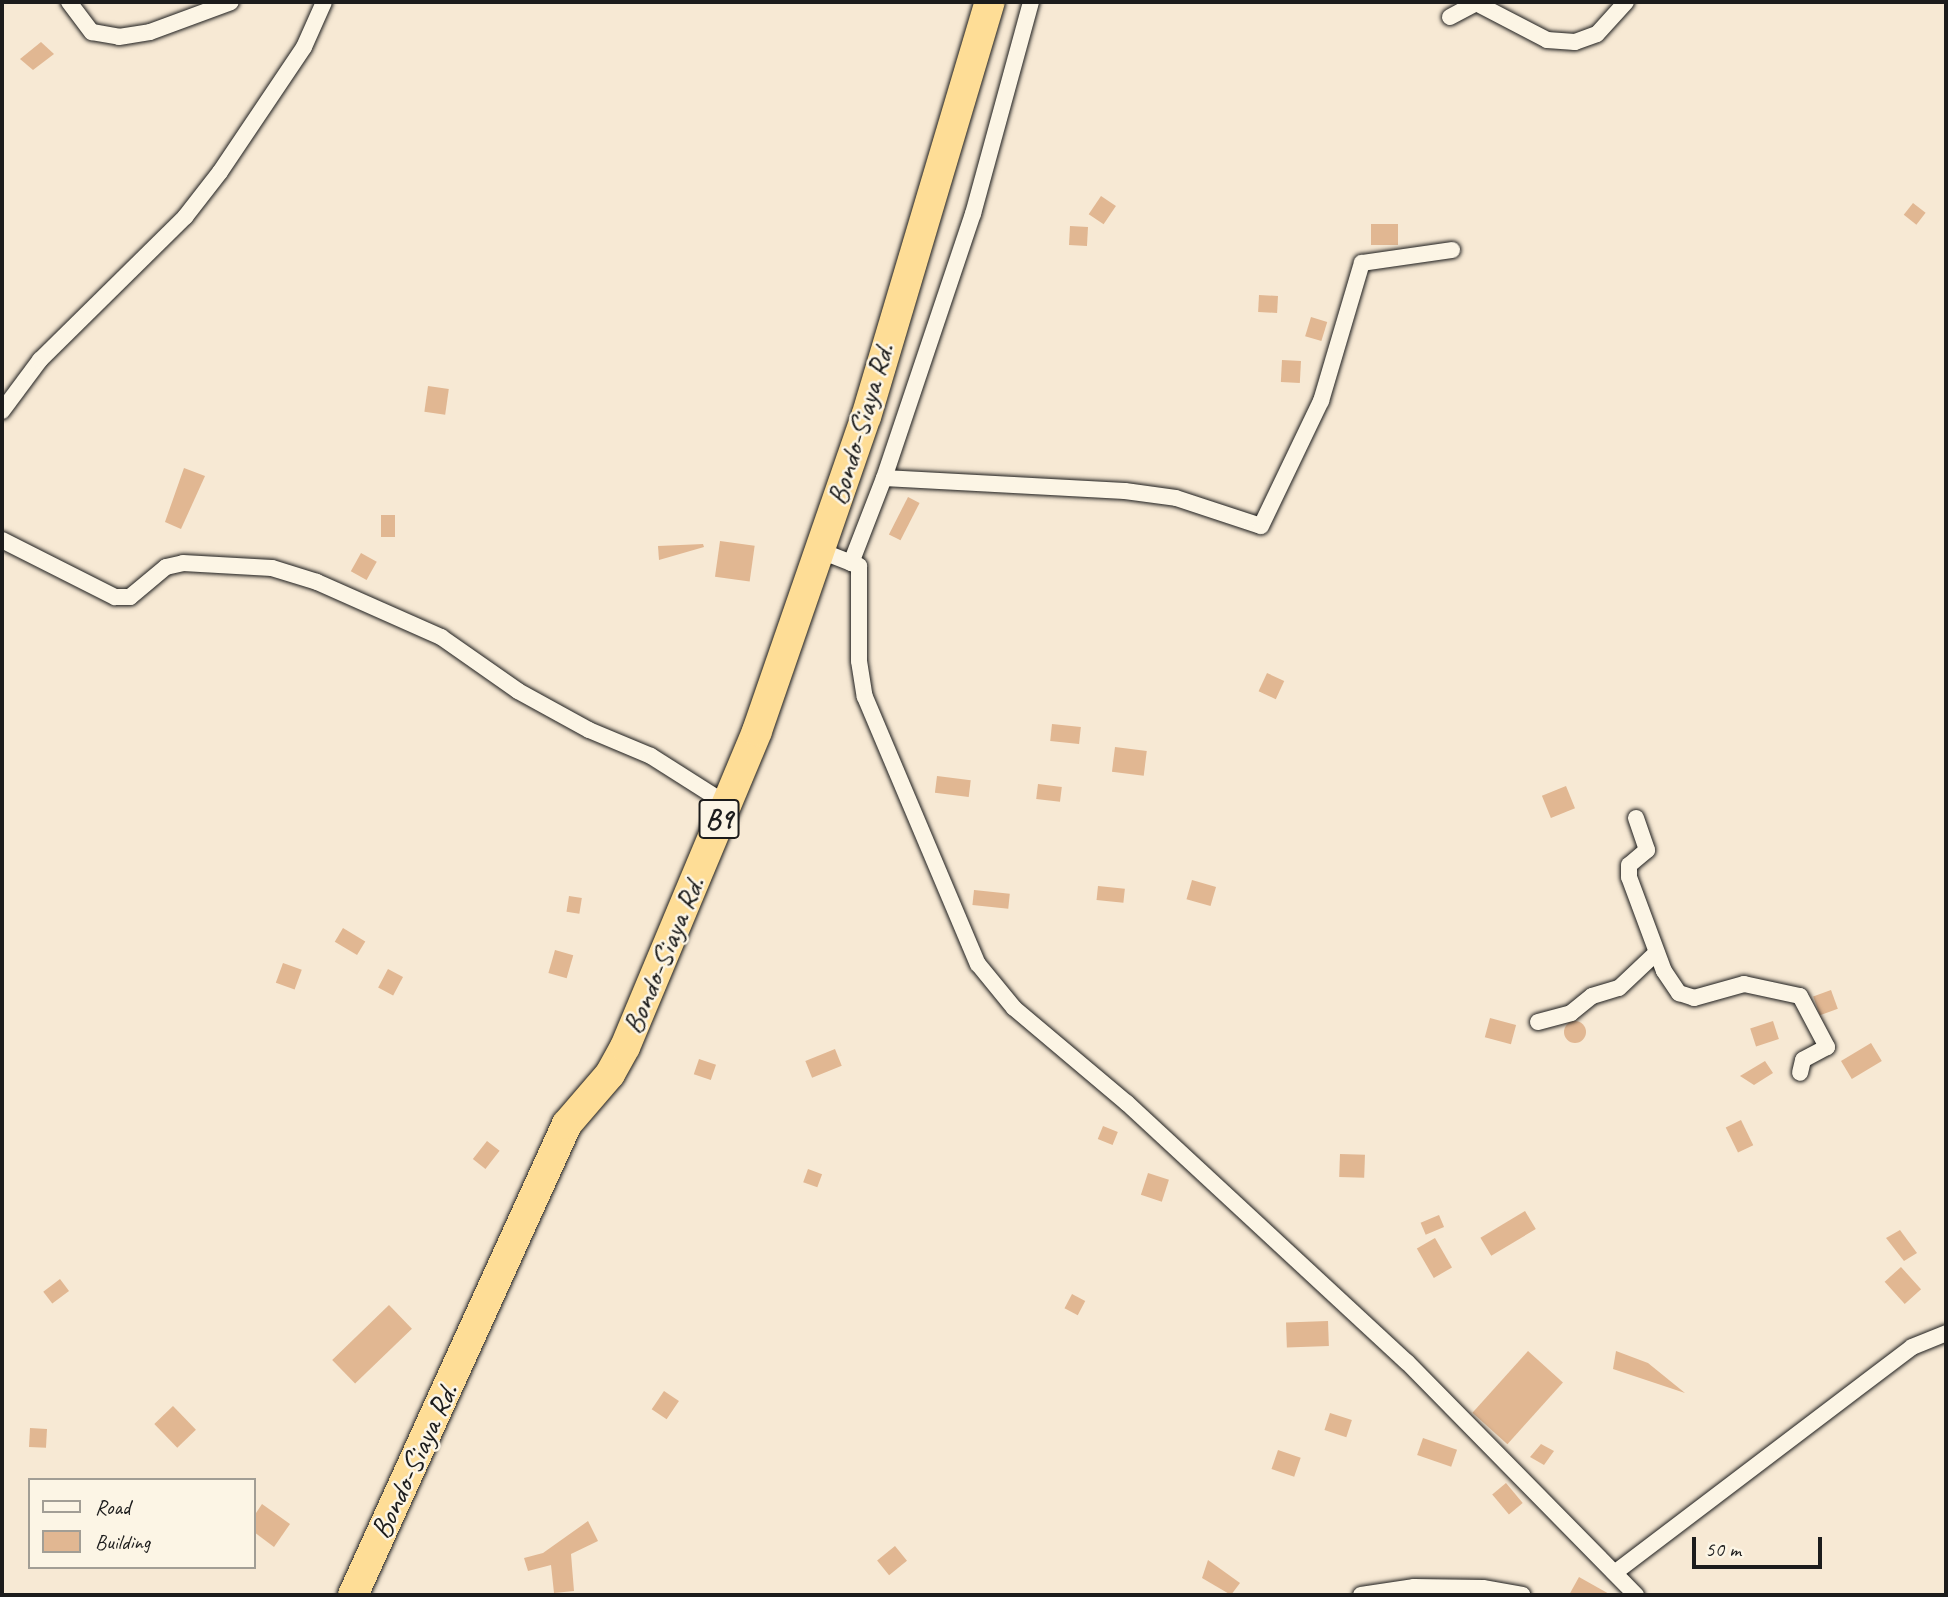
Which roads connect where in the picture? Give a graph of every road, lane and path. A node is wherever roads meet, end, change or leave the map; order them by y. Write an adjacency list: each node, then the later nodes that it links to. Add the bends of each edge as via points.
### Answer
1 (69, 2): 2 (street, via 92,32 119,37 161,29)
2 (232, 2)
3 (324, 2): 9 (street, via 304,47 185,217 40,360)
4 (990, 2): 12 (highway, Bondo-Siaya Rd. / B9)
5 (1031, 2): 10 (street, via 973,214)
6 (1626, 2): 7 (street, via 1597,34 1575,42 1547,40 1476,3)
7 (1451, 18)
8 (1452, 250): 10 (street, via 1362,263 1321,401 1261,526 1176,498 1125,491)
9 (2, 411)
10 (884, 478): 13 (street)
11 (2, 540): 14 (street, via 115,597 130,597 166,567 183,562 272,568 317,582 441,637 518,691 606,738 651,756)
12 (821, 551): 13 (street); 14 (highway, Bondo-Siaya Rd. / B9, via 757,731)
13 (850, 563): 20 (street, via 859,566 859,661 865,697 978,964 1014,1008 1127,1103 1407,1362 1572,1532)
14 (725, 803): 21 (highway, Bondo-Siaya Rd. / B9, via 625,1046 610,1074 567,1124)
15 (1636, 818): 16 (street, via 1647,850 1629,865 1629,877)
16 (1656, 953): 17 (street, via 1619,988 1592,996 1571,1013); 18 (street, via 1679,993 1694,998 1744,984 1800,996 1827,1046 1803,1060)
17 (1538, 1022)
18 (1800, 1073)
19 (1946, 1333): 20 (street, via 1912,1347)
20 (1617, 1571): 24 (street)
21 (353, 1595)
22 (1361, 1595): 23 (street, via 1414,1587 1483,1588)
23 (1522, 1595)
24 (1636, 1595)

